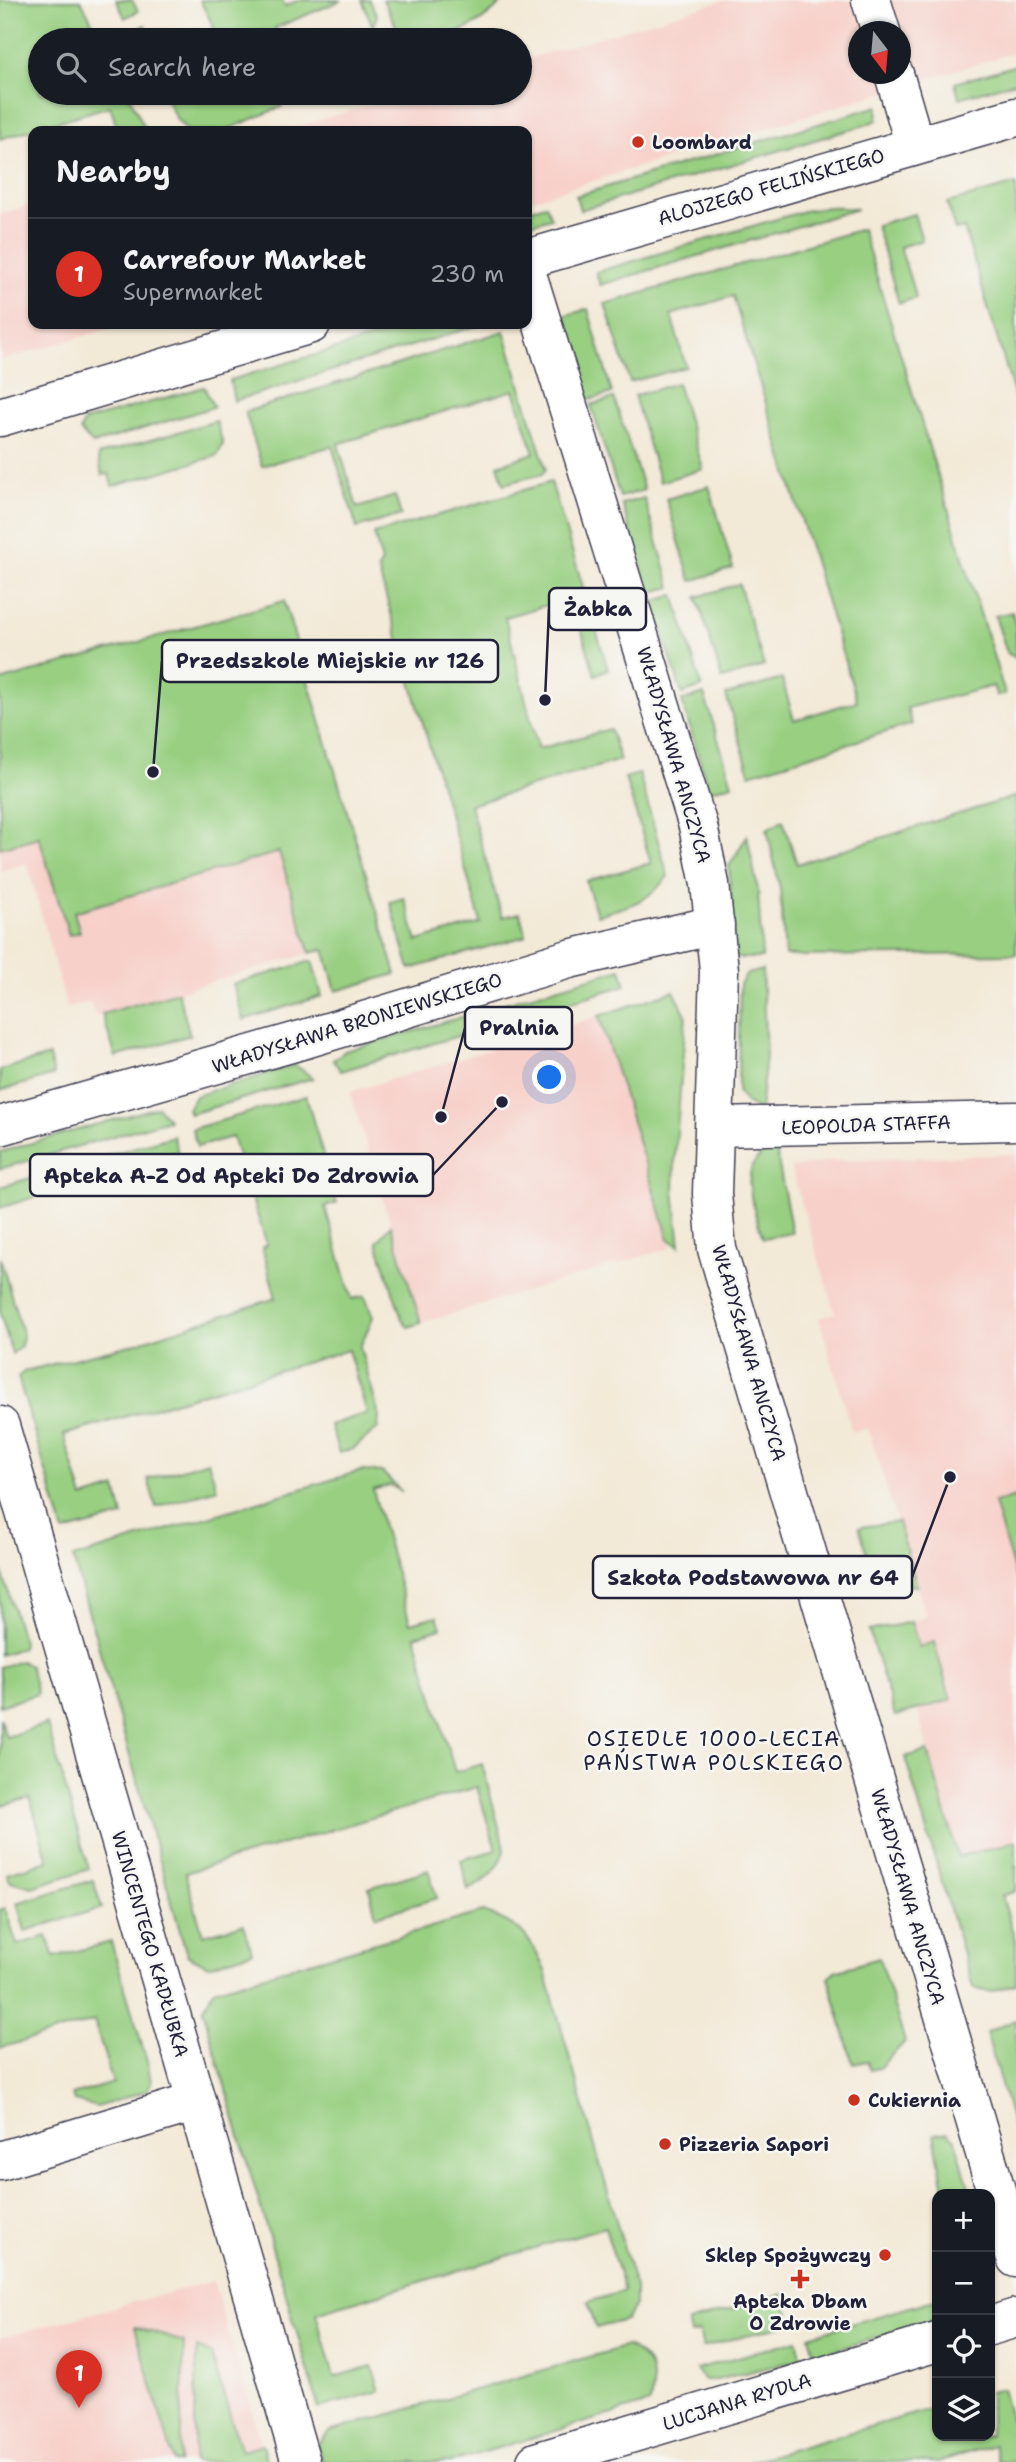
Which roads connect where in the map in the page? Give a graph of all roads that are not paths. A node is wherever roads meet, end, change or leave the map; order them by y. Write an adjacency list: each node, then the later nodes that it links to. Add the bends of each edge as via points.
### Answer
1 (871, 0): 2 (street)
2 (878, 21)
3 (897, 84): 5 (street)
4 (1016, 117): 5 (street, ALOJZEGO FELIŃSKIEGO)
5 (915, 146): 6 (street, ALOJZEGO FELIŃSKIEGO)
6 (532, 258)
7 (532, 290): 10 (street, WŁADYSŁAWA ANCZYCA, via 698,826)
8 (294, 329): 9 (street)
9 (0, 417)
10 (715, 925): 12 (street, WŁADYSŁAWA BRONIEWSKIEGO, via 569,959); 13 (street, WŁADYSŁAWA ANCZYCA, via 719,970)
11 (1016, 1121): 13 (street, LEOPOLDA STAFFA)
12 (0, 1126)
13 (716, 1127): 17 (street, WŁADYSŁAWA ANCZYCA, via 712,1194 717,1249)
14 (0, 1426): 15 (street, WINCENTEGO KADŁUBKA)
15 (196, 2102): 16 (street); 21 (street, WINCENTEGO KADŁUBKA)
16 (0, 2161)
17 (1016, 2258)
18 (1016, 2318): 19 (street)
19 (995, 2324)
20 (932, 2343): 22 (street, LUCJANA RYDLA)
21 (301, 2462)
22 (536, 2462)

